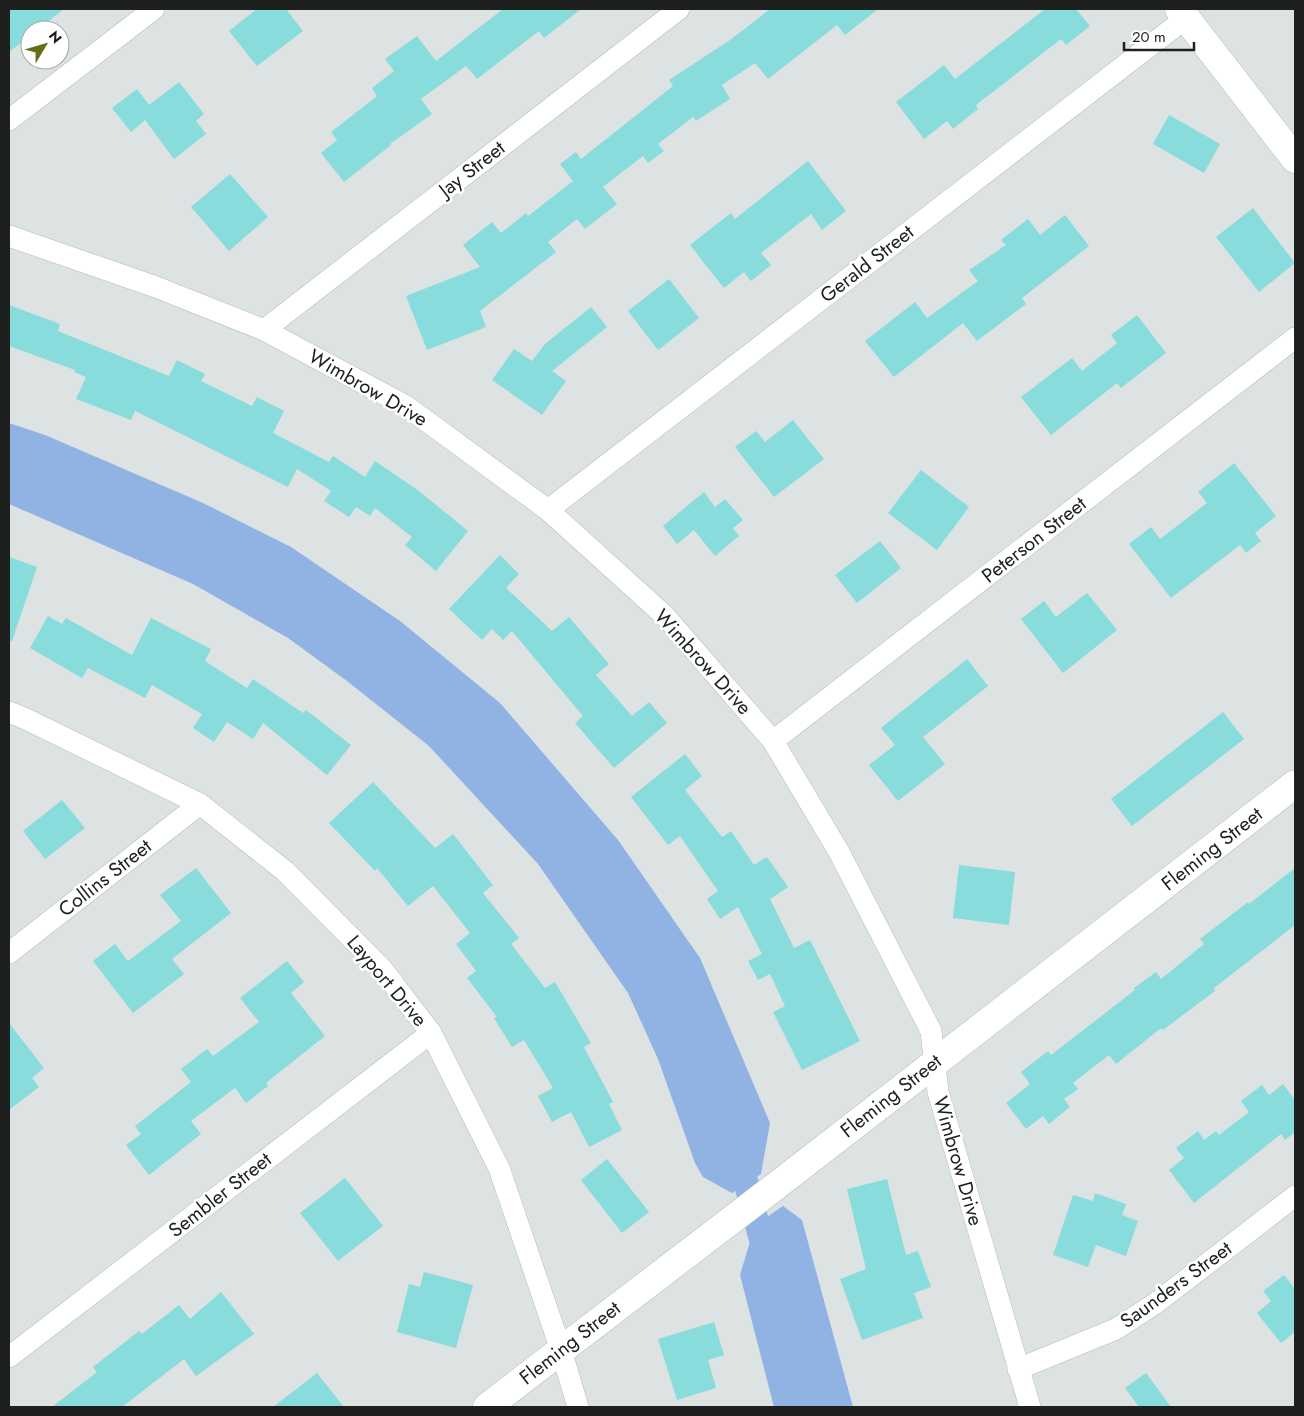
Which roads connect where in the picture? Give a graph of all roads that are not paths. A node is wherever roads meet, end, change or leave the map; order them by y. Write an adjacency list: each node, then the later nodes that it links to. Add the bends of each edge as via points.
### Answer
1 (154, 9): 4 (street)
2 (679, 9): 7 (street, Jay Street)
3 (1182, 13): 5 (street); 9 (street, Gerald Street)
4 (9, 120)
5 (1295, 159)
6 (9, 236): 7 (street, Wimbrow Drive, via 156,287)
7 (264, 330): 9 (street, Wimbrow Drive, via 406,406)
8 (1295, 338): 11 (street, Peterson Street)
9 (548, 510): 11 (street, Wimbrow Drive, via 665,616)
10 (9, 712): 13 (street, Layport Drive)
11 (773, 741): 16 (street, Wimbrow Drive, via 839,852 931,1031)
12 (1295, 784): 16 (street, Fleming Street)
13 (200, 804): 14 (street, Collins Street); 15 (street, Layport Drive, via 285,871 382,969)
14 (9, 953)
15 (431, 1033): 18 (street, Layport Drive, via 499,1168); 19 (street, Sembler Street)
16 (934, 1063): 18 (street, Fleming Street); 20 (street, Wimbrow Drive, via 938,1092)
17 (1295, 1196): 20 (street, Saunders Street, via 1156,1303 1116,1329)
18 (561, 1350): 21 (street, Fleming Street); 22 (street, Layport Drive)
19 (9, 1357)
20 (1018, 1369): 23 (street, Wimbrow Drive)
21 (487, 1407)
22 (578, 1407)
23 (1030, 1407)

